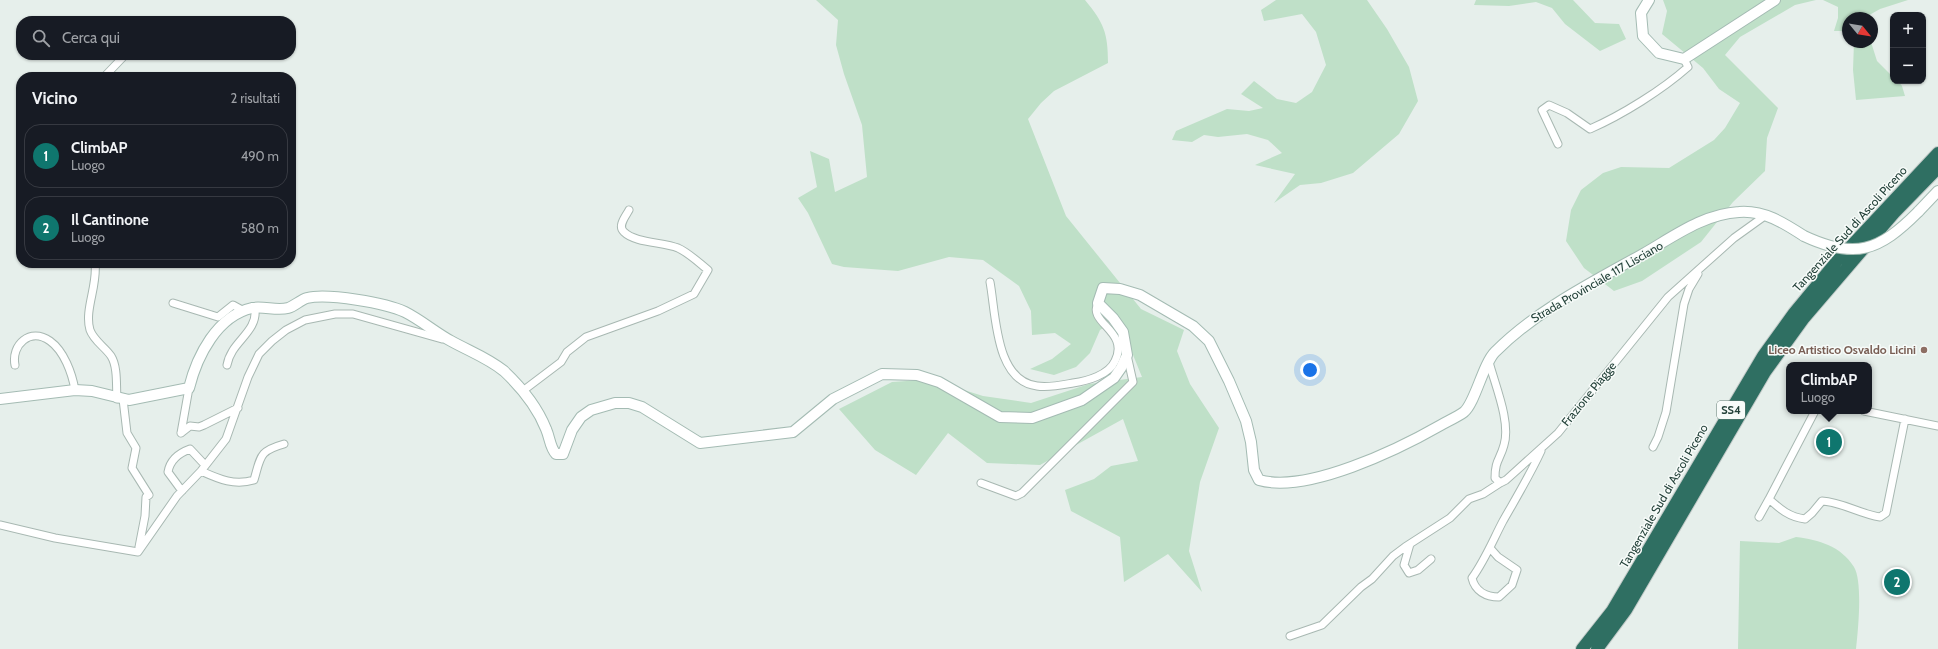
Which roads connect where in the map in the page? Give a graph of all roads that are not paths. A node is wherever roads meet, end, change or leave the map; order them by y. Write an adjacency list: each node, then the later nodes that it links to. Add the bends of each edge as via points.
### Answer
1 (1649, 0): 3 (street, via 1641,14 1643,36 1659,52)
2 (1775, 0): 3 (street)
3 (1684, 58): 6 (street, via 1688,67 1675,79 1590,129 1550,105 1542,110)
4 (120, 60): 5 (street)
5 (109, 72)
6 (1558, 144)
7 (1938, 153): 49 (highway, Tangenziale Sud di Ascoli Piceno / SS4, via 1837,261 1763,356 1612,611)
8 (1938, 168): 50 (highway, Tangenziale Sud di Ascoli Piceno / SS4, via 1894,213 1804,318 1766,372 1626,610)
9 (1938, 191): 11 (street, Strada Provinciale 117 Lisciano, bridge, via 1889,238 1861,249 1835,248 1804,236 1778,219)
10 (629, 210): 26 (street, via 621,222 624,232 677,248 691,256 708,270 704,279 694,294 586,337 567,352 561,362)
11 (1766, 215): 12 (street, Frazione Piagge); 21 (street, Strada Provinciale 117 Lisciano, via 1741,212 1709,217 1585,286 1529,321 1493,354)
12 (1712, 257): 35 (street, Frazione Piagge, via 1668,297 1583,404); 36 (street, via 1695,278 1684,304 1666,412)
13 (95, 268): 28 (street, via 90,330 112,358)
14 (990, 282): 15 (street, via 998,333 1006,363 1022,381 1036,386 1088,380 1102,374 1115,362 1119,350 1116,335 1096,314 1095,308)
15 (1098, 303): 20 (street, via 1123,332); 21 (street, Strada Provinciale 117 Lisciano, via 1103,288 1120,289 1140,295 1193,326 1209,341 1246,421 1254,470 1259,480 1270,483 1331,474 1420,437 1465,411)
16 (173, 304): 18 (street, via 218,317 233,304)
17 (255, 308): 18 (street); 19 (street, via 288,308 306,298 325,296 360,300 405,312); 23 (street, via 254,324 229,354)
18 (244, 311): 24 (street, via 220,328 207,344)
19 (452, 341): 26 (street, via 479,354); 29 (street, via 353,314 335,314 305,320 286,330 259,354)
20 (1127, 355): 26 (street, via 1114,378 1082,400 1032,418 1000,417 939,382 917,375 882,374 833,399 793,432 700,443 642,407 629,403 615,403 591,410 582,417 572,430 563,454 556,454 552,450 546,430); 39 (street, via 1133,382 1022,493 1016,496)
21 (1489, 362): 38 (street, via 1505,419 1504,445 1495,464 1495,478)
22 (15, 365): 25 (street, via 15,351 22,340 34,336 49,340 70,370)
23 (227, 365)
24 (189, 388): 28 (street, via 128,400); 29 (street, via 181,433 190,426 204,426)
25 (75, 390): 27 (street); 28 (street, via 92,391)
26 (524, 390)
27 (0, 399)
28 (120, 399): 46 (street, via 127,433 136,448 132,468 148,495)
29 (238, 408): 37 (street, via 226,439)
30 (1872, 413): 32 (street)
31 (1814, 414): 41 (street)
32 (1905, 419): 33 (street); 41 (street, via 1886,512 1880,517 1822,501 1805,519 1795,518 1780,510)
33 (1938, 426)
34 (284, 444): 37 (street, via 268,448 260,458 254,480 238,483)
35 (1542, 447): 38 (street, Frazione Piagge, via 1506,480); 45 (street, via 1531,474)
36 (1653, 447)
37 (203, 468): 40 (street); 40 (street, via 190,449 169,464 168,472)
38 (1500, 482): 44 (street, Frazione Piagge, via 1469,500 1450,518)
39 (981, 483)
40 (182, 491): 46 (street)
41 (1769, 499): 42 (street)
42 (1759, 517)
43 (0, 525): 46 (street, via 55,538)
44 (1410, 544): 47 (street, via 1404,565 1409,573 1418,570); 48 (street, Frazione Piagge, via 1393,556 1322,625)
45 (1490, 548): 45 (street, via 1472,578 1480,592 1491,597 1499,597 1512,585 1517,570)
46 (138, 552)
47 (1431, 559)
48 (1290, 636)
49 (1582, 649)
50 (1597, 649)

